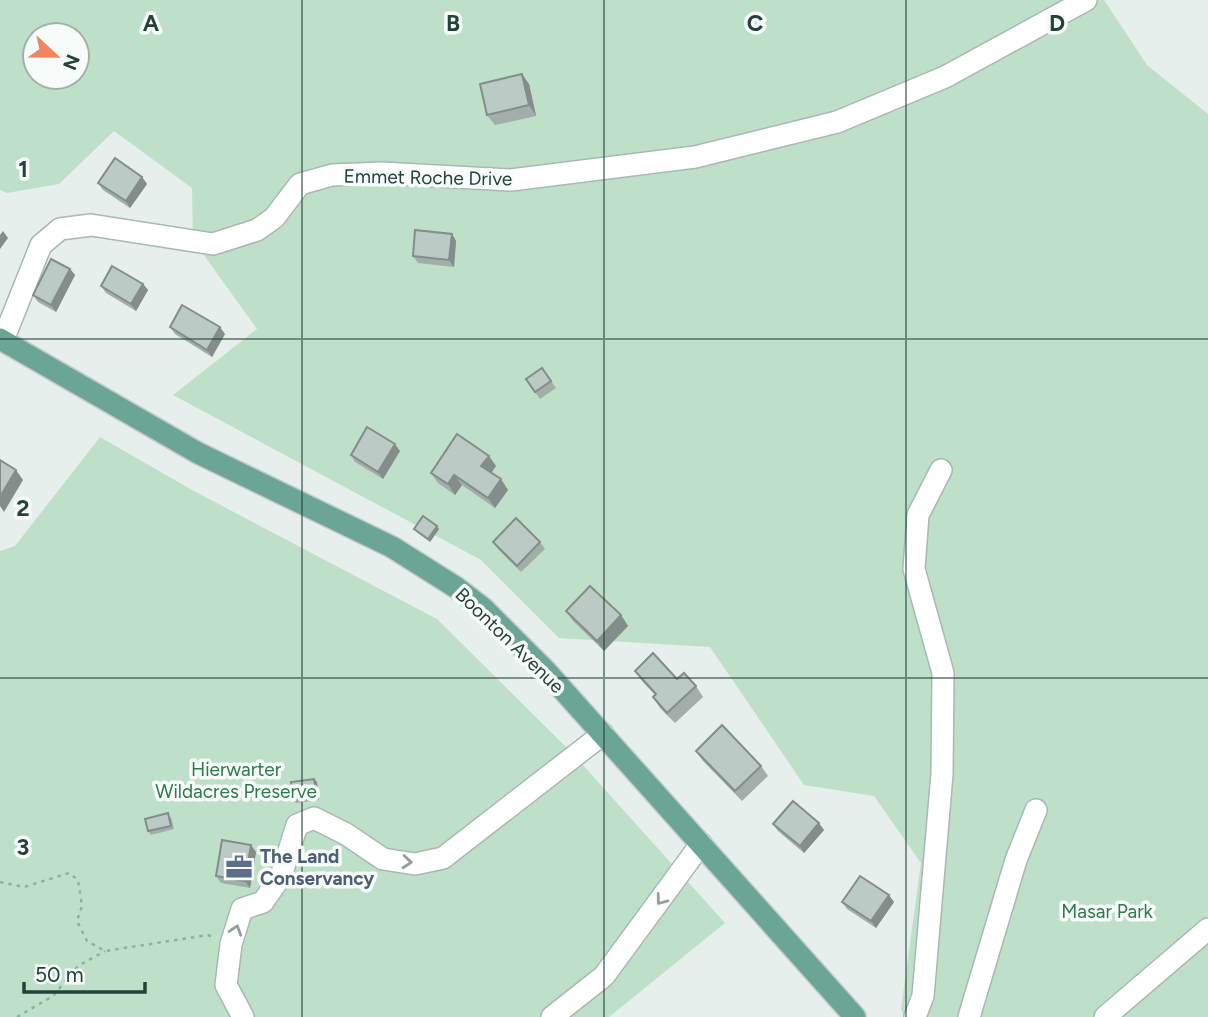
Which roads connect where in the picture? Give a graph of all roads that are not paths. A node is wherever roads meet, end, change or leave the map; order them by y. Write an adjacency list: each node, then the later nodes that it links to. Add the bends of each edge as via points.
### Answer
1 (1086, 0): 2 (street, Emmet Roche Drive, via 945,76 837,122 695,157 511,180 332,175 300,184 274,218 257,230 213,244 92,225 60,229 41,245)
2 (1, 340): 4 (main road, Boonton Avenue, via 198,453 430,569 482,608)
3 (941, 470): 11 (street, via 918,514 914,569 943,673 941,788 923,996)
4 (604, 734): 6 (main road, Boonton Avenue); 8 (street, one-way to 4, via 226,985 231,944 242,909 263,902 281,876 297,825 314,818 383,859 415,864 443,858)
5 (1036, 810): 12 (street, via 1016,860)
6 (701, 844): 9 (street, one-way to 9, via 604,976); 10 (main road, Boonton Avenue)
7 (1208, 929): 13 (street)
8 (243, 1017)
9 (551, 1017)
10 (855, 1017)
11 (915, 1017)
12 (969, 1017)
13 (1105, 1017)

